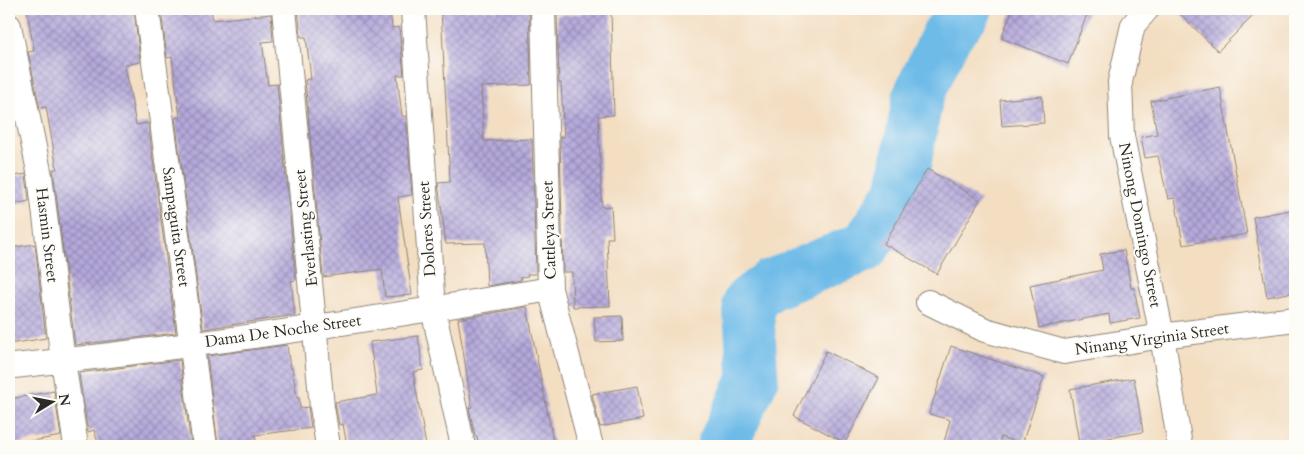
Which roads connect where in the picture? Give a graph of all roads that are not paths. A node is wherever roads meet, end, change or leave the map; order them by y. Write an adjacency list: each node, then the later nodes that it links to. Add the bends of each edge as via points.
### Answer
1 (147, 9): 13 (street, Sampaguita Street)
2 (284, 9): 11 (street, Everlasting Street)
3 (413, 9): 9 (street, Dolores Street)
4 (543, 9): 7 (street, Cattleya Street)
5 (1147, 9): 12 (street, Ninong Domingo Street, via 1133,25 1120,82 1122,136)
6 (9, 26): 14 (street, Hasmin Street, via 40,176)
7 (550, 289): 9 (street, Dama De Noche Street); 20 (street, Cattleya Street)
8 (928, 302): 12 (street, Ninang Virginia Street, via 985,330 1064,352)
9 (433, 309): 11 (street, Dama De Noche Street); 19 (street, Dolores Street)
10 (1295, 319): 12 (street, Ninang Virginia Street)
11 (316, 327): 13 (street, Dama De Noche Street); 18 (street, Everlasting Street)
12 (1162, 336): 21 (street, Ninong Domingo Street)
13 (192, 344): 14 (street, Dama De Noche Street); 17 (street, Sampaguita Street)
14 (63, 361): 15 (street, Dama De Noche Street); 16 (street, Hasmin Street)
15 (14, 366)
16 (76, 446)
17 (205, 446)
18 (328, 446)
19 (463, 446)
20 (590, 446)
21 (1180, 446)

